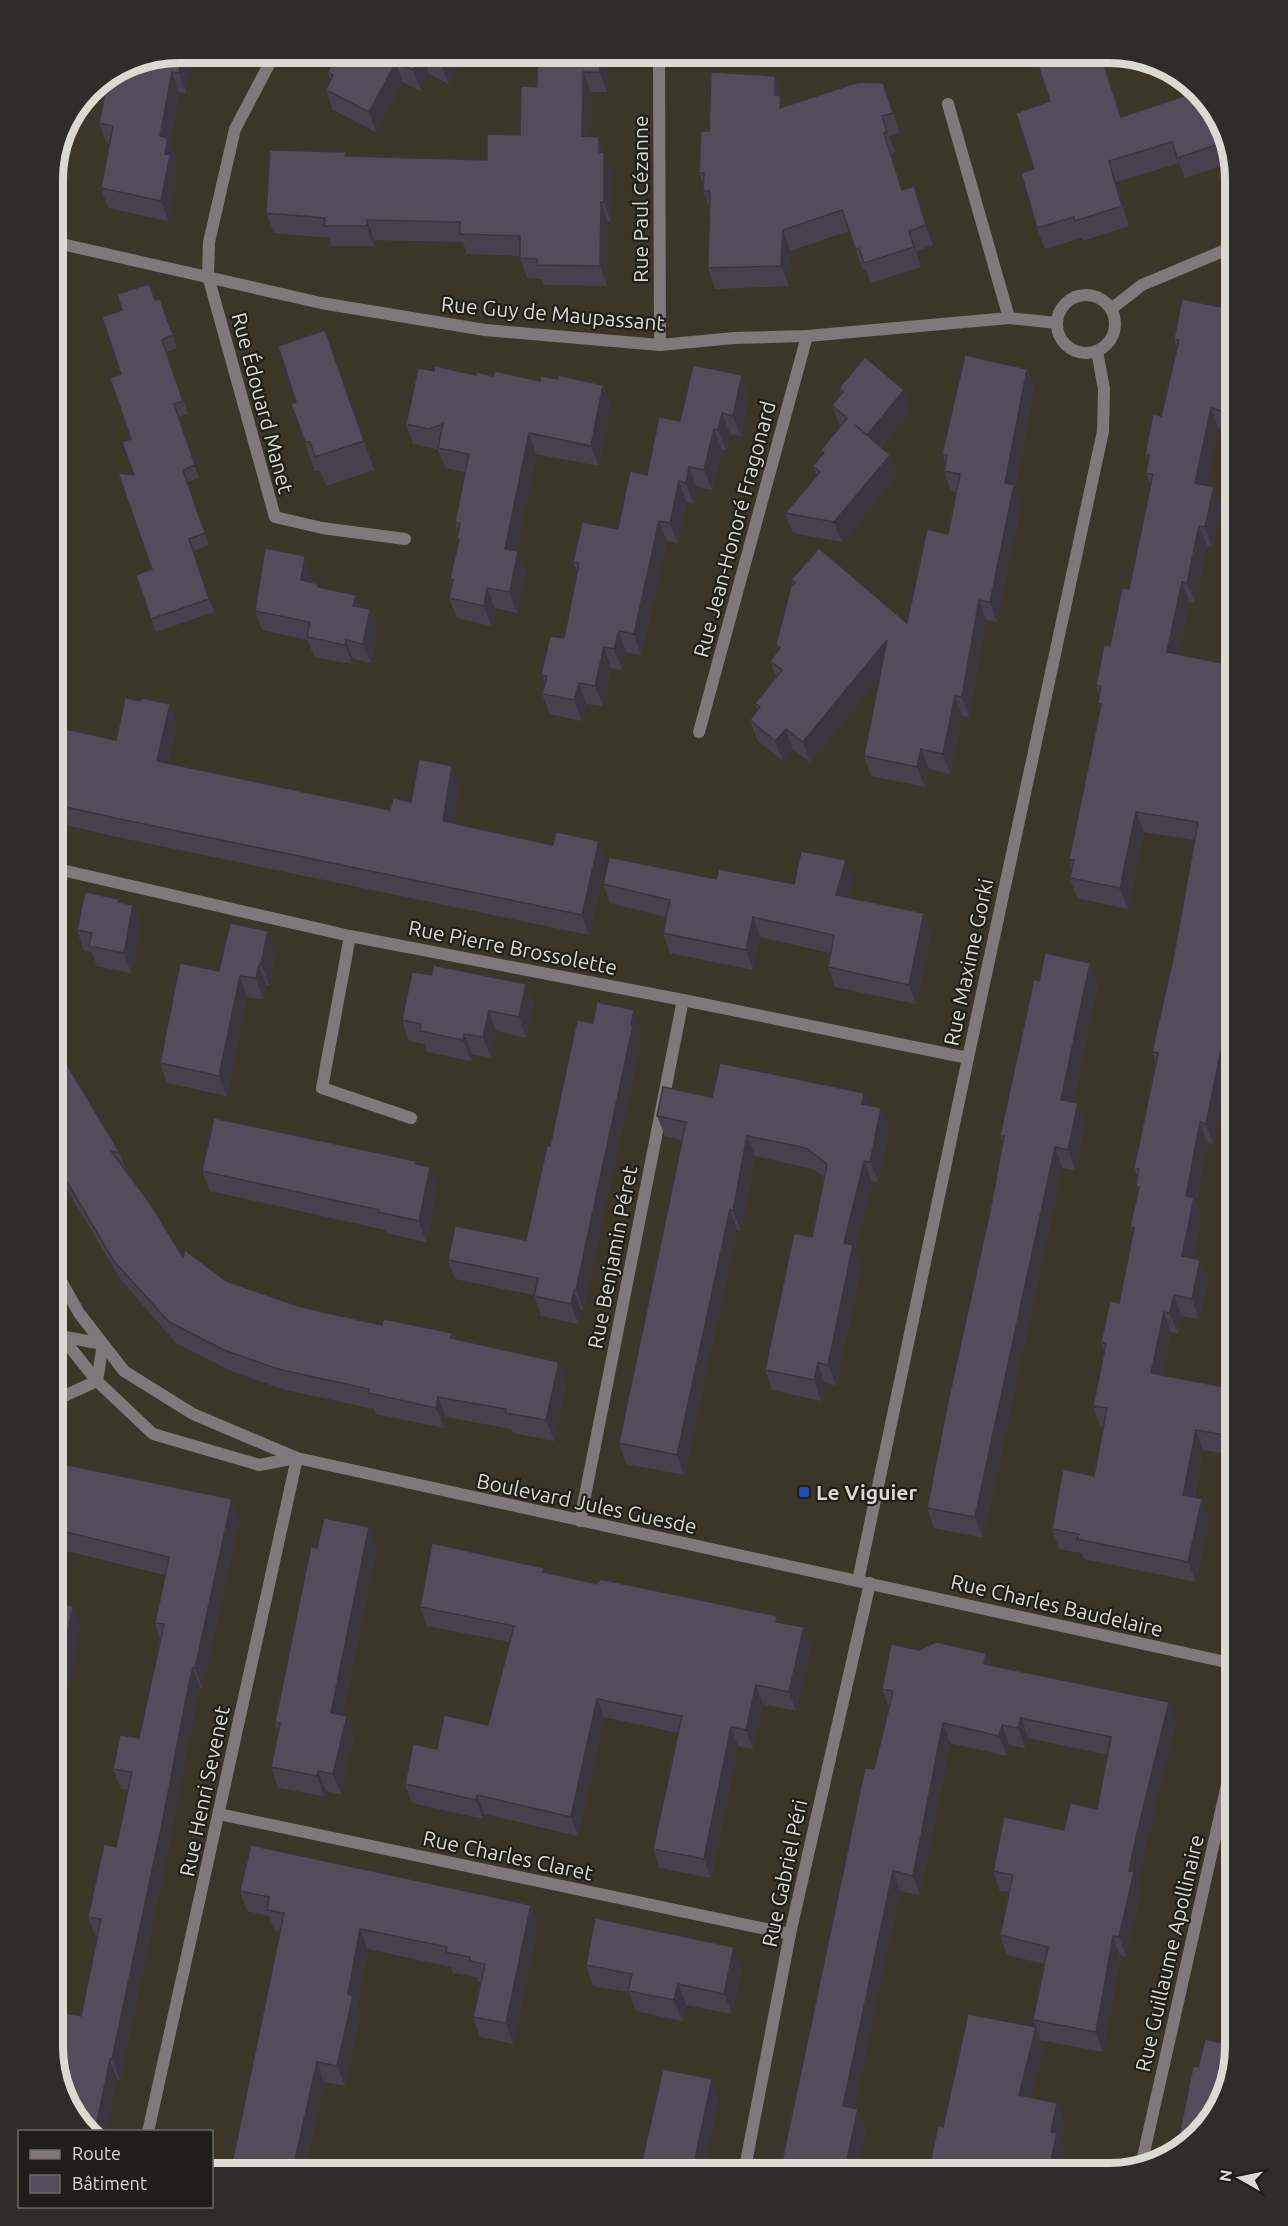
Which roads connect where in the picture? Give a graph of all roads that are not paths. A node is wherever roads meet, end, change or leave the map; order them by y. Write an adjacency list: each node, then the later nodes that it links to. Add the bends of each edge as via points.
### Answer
1 (269, 63): 6 (street, via 235,129 209,242)
2 (659, 63): 11 (street, Rue Paul Cézanne)
3 (948, 104): 8 (street)
4 (63, 244): 6 (street, Rue Guy de Maupassant)
5 (1225, 251): 7 (street, via 1142,285)
6 (208, 276): 11 (street, Rue Guy de Maupassant, via 321,303 485,330); 13 (street, Rue Édouard Manet, via 275,517 322,528)
7 (1111, 309): 9 (street, via 1097,297 1079,295 1064,305); 12 (street, via 1115,328 1106,346)
8 (1009, 318): 9 (street, Rue Guy de Maupassant); 10 (street, Rue Guy de Maupassant)
9 (1057, 323): 12 (street, via 1062,340 1069,347 1077,352)
10 (807, 336): 11 (street, Rue Guy de Maupassant); 14 (street, Rue Jean-Honoré Fragonard)
11 (660, 345)
12 (1097, 351): 18 (street, Rue Maxime Gorki, via 1104,389 1103,431)
13 (405, 538)
14 (699, 732)
15 (63, 870): 16 (street, Rue Pierre Brossolette)
16 (350, 936): 17 (street, Rue Pierre Brossolette); 19 (street, via 322,1088)
17 (683, 1000): 18 (street, Rue Pierre Brossolette); 27 (street, Rue Benjamin Péret)
18 (968, 1058): 28 (street, Rue Maxime Gorki)
19 (411, 1118)
20 (63, 1285): 23 (street, Boulevard Jules Guesde)
21 (63, 1333): 23 (street)
22 (63, 1338): 24 (street, Boulevard Jules Guesde)
23 (103, 1344): 24 (street); 26 (street, Boulevard Jules Guesde, via 124,1371 194,1414)
24 (97, 1381): 25 (street); 26 (street, Boulevard Jules Guesde, via 153,1434 259,1464)
25 (63, 1396)
26 (297, 1458): 27 (street, Boulevard Jules Guesde); 31 (street, Rue Henri Sevenet)
27 (580, 1521): 28 (street, Boulevard Jules Guesde)
28 (864, 1582): 29 (street, Rue Charles Baudelaire); 32 (street, Rue Gabriel Péri)
29 (1225, 1662)
30 (1225, 1797): 34 (street, Rue Guillaume Apollinaire)
31 (219, 1814): 32 (street, Rue Charles Claret); 33 (street, Rue Henri Sevenet)
32 (790, 1934): 35 (street, Rue Gabriel Péri)
33 (148, 2130)
34 (1143, 2158)
35 (746, 2163)

